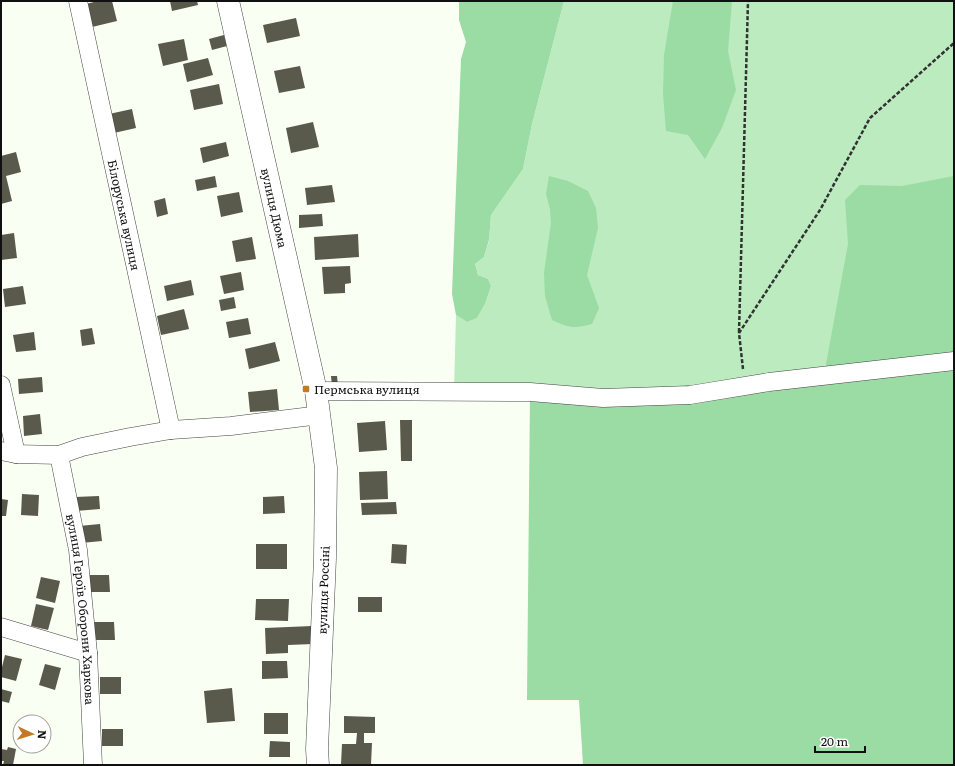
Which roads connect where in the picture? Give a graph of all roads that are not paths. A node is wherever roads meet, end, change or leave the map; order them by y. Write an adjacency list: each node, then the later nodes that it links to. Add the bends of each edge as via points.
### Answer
1 (78, 1): 7 (street, Білоруська вулиця)
2 (228, 1): 5 (street, вулиця Дюма)
3 (954, 361): 5 (street, via 785,380 690,395 603,398 530,392)
4 (1, 385): 8 (street)
5 (316, 391): 6 (street, вулиця Дюма)
6 (320, 415): 7 (street, via 231,426); 13 (street, вулиця Россіні, via 326,468)
7 (171, 430): 9 (street, via 82,447)
8 (9, 453): 9 (street)
9 (59, 455): 11 (street, вулиця Героїв Оборони Харкова, via 78,550)
10 (1, 628): 11 (street)
11 (88, 653): 12 (street, вулиця Героїв Оборони Харкова)
12 (93, 765)
13 (318, 765)

